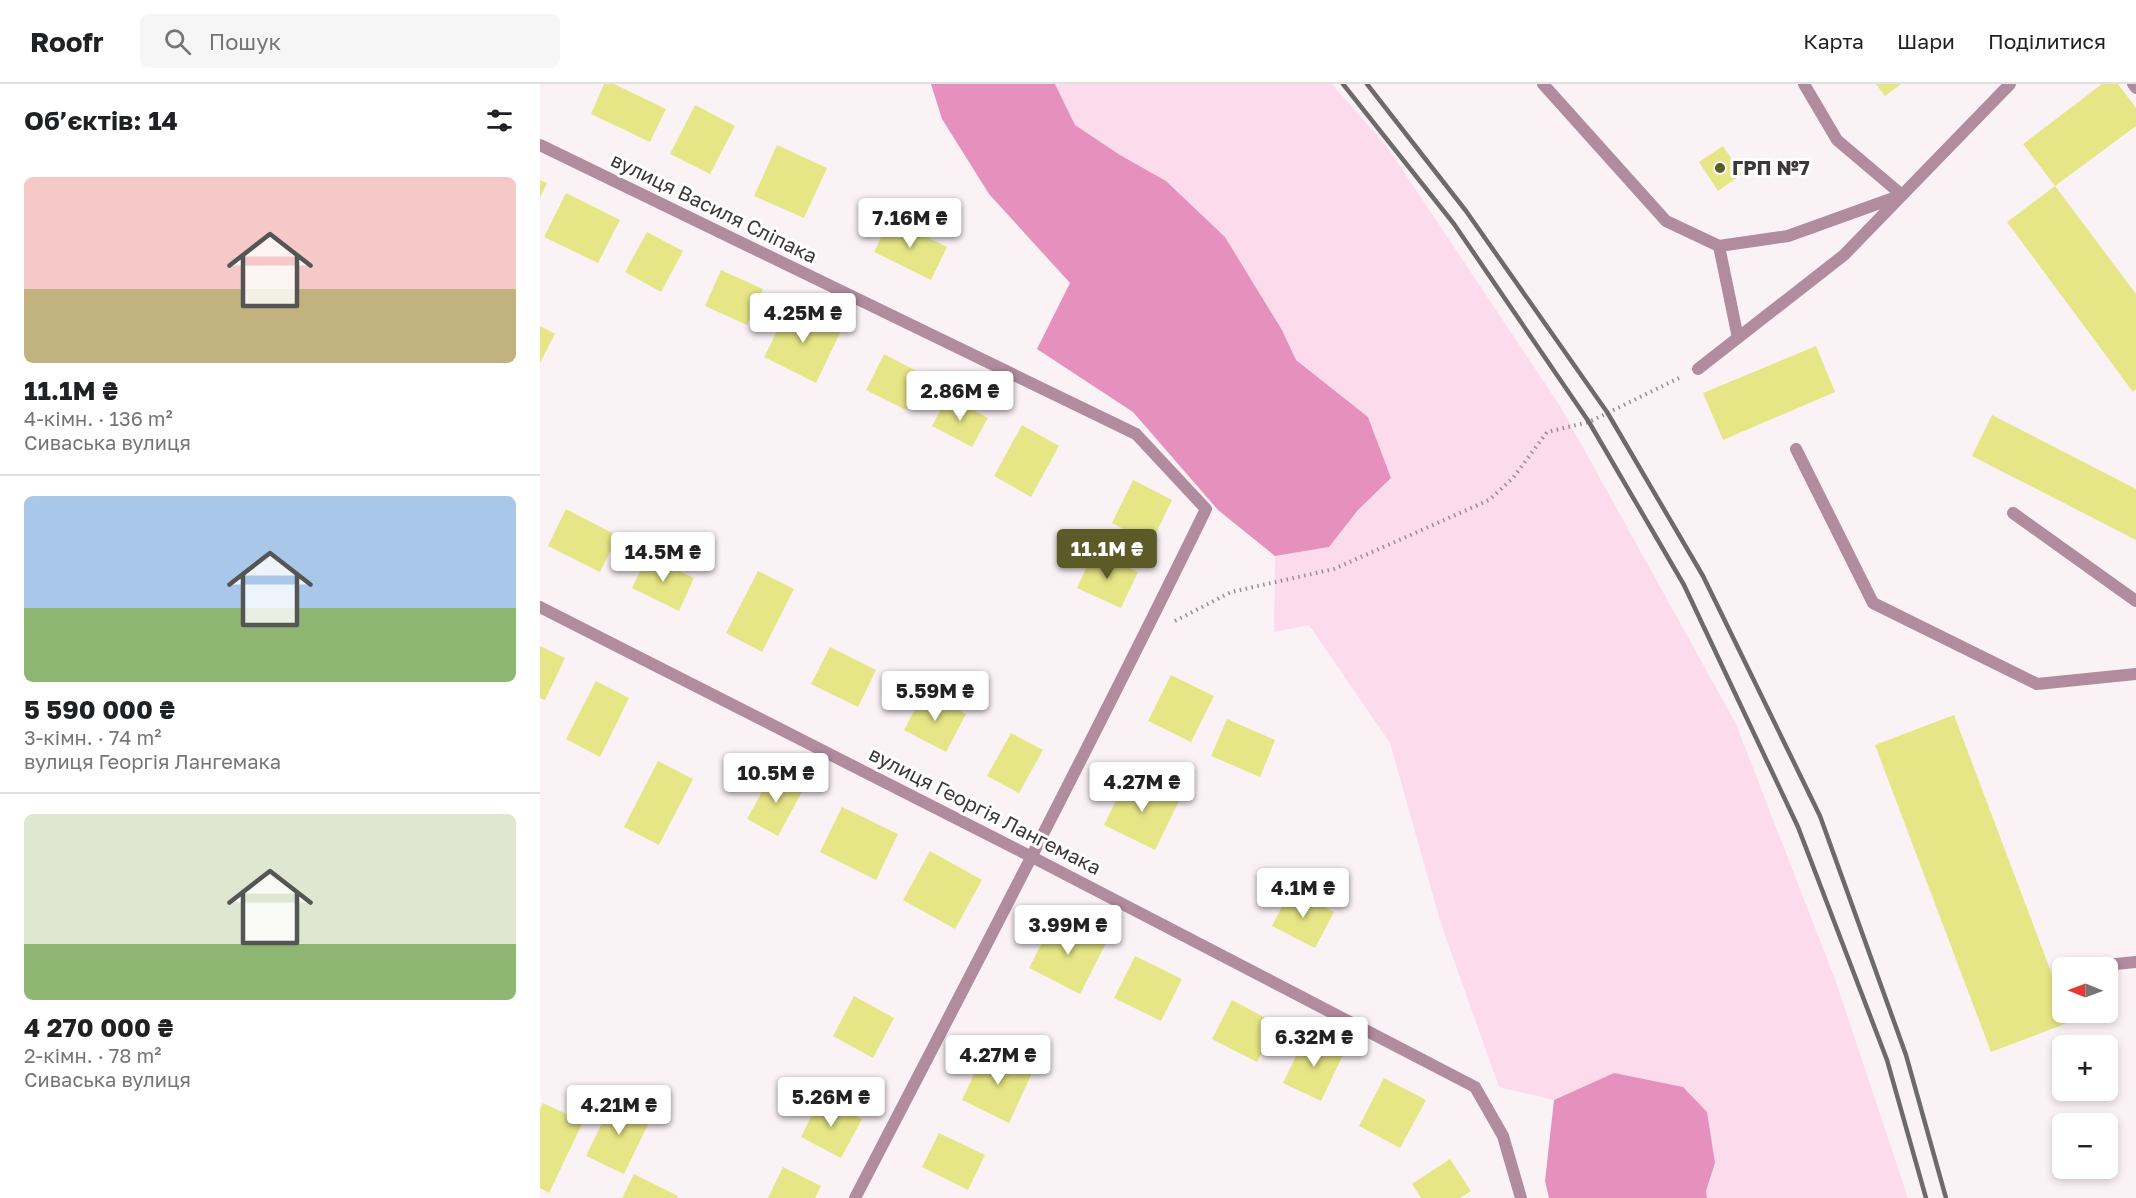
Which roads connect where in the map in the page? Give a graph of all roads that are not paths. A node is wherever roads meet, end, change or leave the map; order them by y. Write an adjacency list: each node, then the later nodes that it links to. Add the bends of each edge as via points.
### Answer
1 (1543, 84): 8 (street, via 1666,221)
2 (1804, 84): 7 (street, via 1837,140)
3 (2010, 84): 7 (street)
4 (2133, 84): 5 (street)
5 (2136, 88)
6 (540, 146): 16 (street, вулиця Василя Сліпака, via 1136,434 1206,509)
7 (1902, 195): 8 (street, via 1788,236); 9 (street, via 1844,255)
8 (1719, 246): 9 (street)
9 (1738, 338): 10 (street)
10 (1698, 369)
11 (1796, 448): 15 (street, via 1873,603 2037,684)
12 (2013, 513): 13 (street)
13 (2136, 601)
14 (540, 607): 16 (street, вулиця Георгія Лангемака)
15 (2136, 674)
16 (1032, 857): 19 (street); 20 (street, вулиця Георгія Лангемака, via 1475,1087 1503,1136)
17 (2136, 963): 18 (street)
18 (2118, 964)
19 (855, 1198)
20 (1521, 1198)

